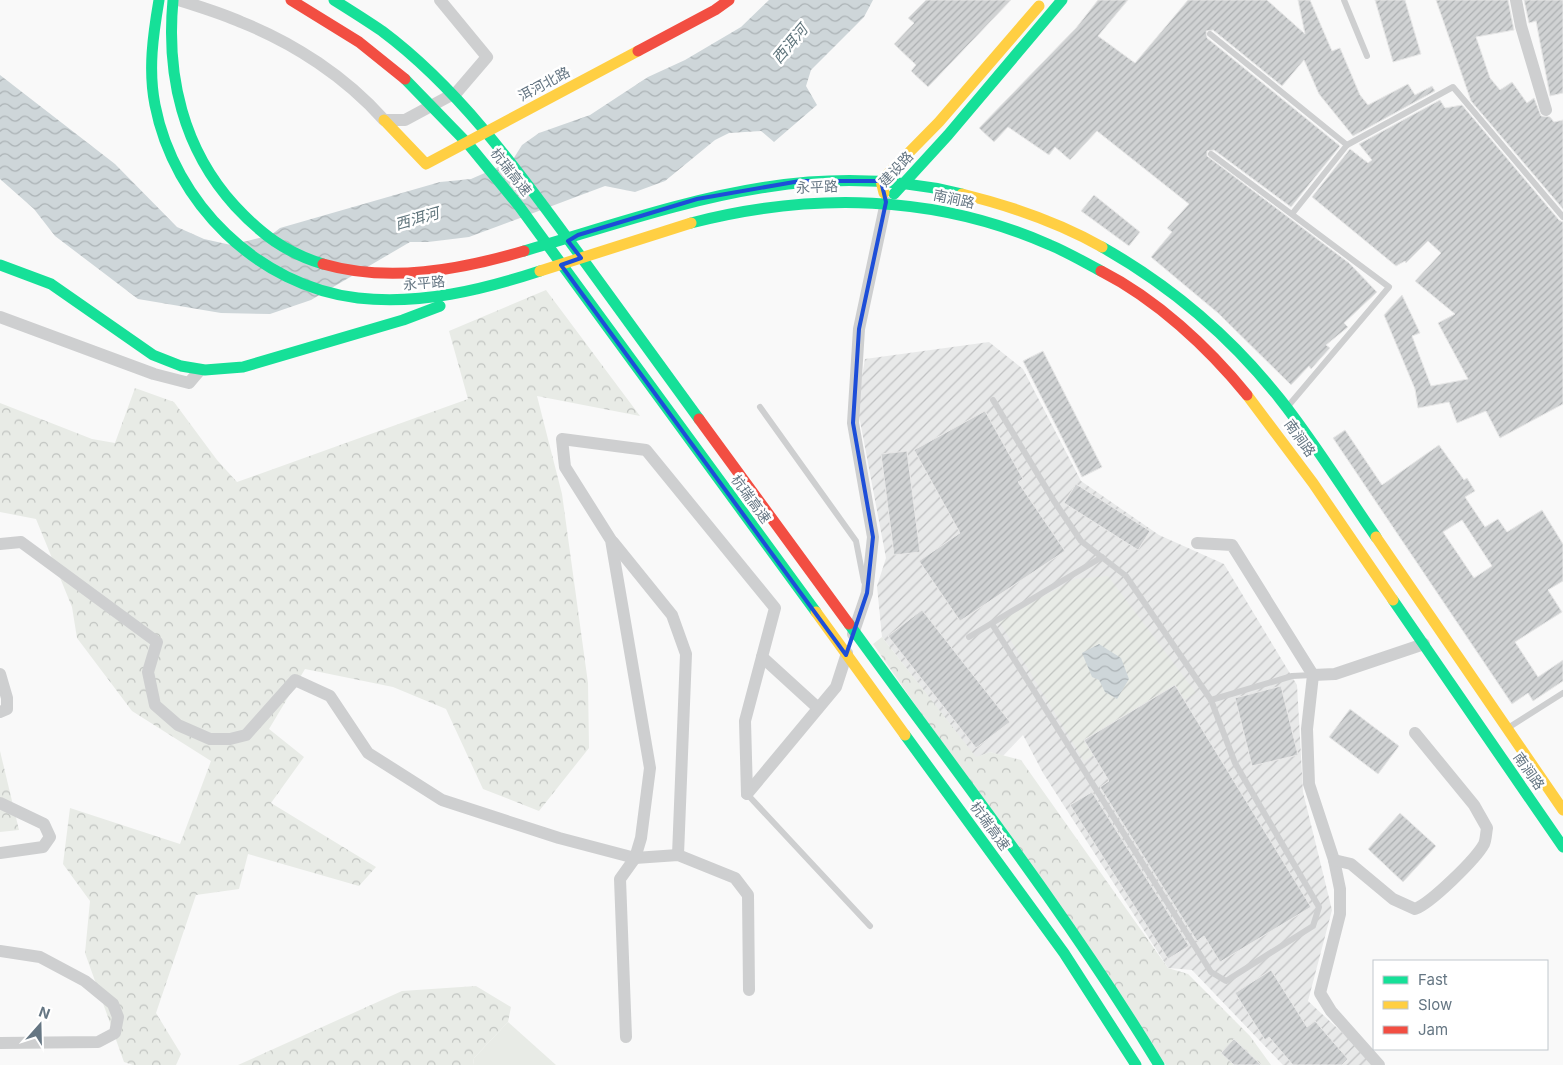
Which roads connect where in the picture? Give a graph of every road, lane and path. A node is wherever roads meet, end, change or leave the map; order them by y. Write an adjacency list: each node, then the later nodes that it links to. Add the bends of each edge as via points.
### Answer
1 (159, 0): 25 (main road, 永平路, via 151,53 151,90 164,140 203,209 241,248 290,279 348,297 408,300)
2 (173, 0): 23 (main road, 永平路, via 170,23 174,80 188,131 205,167 223,194 257,229 300,256 353,272 415,275 487,262)
3 (179, 0): 15 (street, via 241,22 328,69 367,100)
4 (291, 0): 61 (main road, 杭瑞高速, via 319,14 382,58 444,115 473,148 519,206 1064,954)
5 (334, 0): 62 (main road, 杭瑞高速, via 398,44 458,101 535,194 1080,942)
6 (440, 0): 15 (street, via 487,57 457,92 406,120)
7 (729, 0): 15 (main road, 洱河北路, via 426,164)
8 (1044, 0): 18 (main road, 建设路)
9 (1062, 0): 19 (main road, 建设路)
10 (1344, 0): 13 (lane)
11 (1516, 0): 14 (street)
12 (1210, 34): 16 (lane)
13 (1367, 56)
14 (1546, 110)
15 (384, 120)
16 (1347, 145): 21 (lane); 22 (lane, via 1453,87)
17 (1211, 154): 21 (lane)
18 (886, 182): 19 (main road, 南涧路); 20 (main road, 建设路); 23 (main road, 永平路, via 800,181 730,191)
19 (903, 183): 20 (main road, 建设路); 29 (main road, 南涧路, via 1008,206 1064,228 1118,256 1169,290 1217,330)
20 (886, 202): 25 (main road, 永平路, via 802,202 736,212 653,234); 35 (street, via 859,329 852,422 873,536); 38 (main road, 南涧路, via 954,214 1029,236 1107,274 1180,326 1224,367 1266,415)
21 (1292, 214): 29 (lane, via 1389,287)
22 (1563, 218)
23 (578, 234): 25 (main road)
24 (0, 265): 27 (main road, via 50,284 153,355)
25 (492, 287): 27 (main road, via 403,320 252,364 231,369)
26 (0, 317): 27 (street, via 154,374 189,383)
27 (200, 370)
28 (993, 400): 34 (lane, via 1081,541)
29 (1286, 407): 46 (main road, 南涧路)
30 (760, 408): 35 (lane, via 856,541)
31 (611, 540): 39 (street, via 565,467 562,439 646,450 775,608); 53 (street, via 672,616 686,654); 54 (street, via 650,768 641,838)
32 (1197, 543): 41 (street, via 1232,545)
33 (0, 544): 54 (street, via 22,542 157,642 148,672 155,705 178,725 210,739 246,735 295,680 330,696 368,753 442,800 559,838)
34 (1102, 557): 36 (lane); 43 (lane, via 1126,576)
35 (867, 593): 44 (street, via 836,687)
36 (992, 624): 37 (lane); 43 (lane, via 1211,972 1226,980 1313,926 1319,907 1235,763)
37 (969, 637)
38 (1424, 644): 41 (street, via 1335,674); 51 (main road, 南涧路)
39 (762, 658): 44 (street); 48 (street, via 745,721)
40 (0, 674): 45 (street, via 7,698 7,709)
41 (1313, 675): 43 (lane, via 1292,676); 55 (street, via 1307,729 1309,784)
42 (1563, 693): 46 (lane)
43 (1210, 700)
44 (818, 708): 48 (street)
45 (0, 712)
46 (1508, 729): 50 (main road, 南涧路)
47 (1415, 732): 55 (street, via 1474,805 1487,828 1484,844 1444,888 1415,908 1393,899 1351,864)
48 (747, 794): 56 (lane)
49 (0, 803): 52 (street, via 44,824 50,837 43,847)
50 (1563, 810)
51 (1563, 847)
52 (0, 853)
53 (678, 855): 54 (street); 58 (street, via 735,878 748,895)
54 (635, 858): 59 (street, via 620,878)
55 (1334, 860): 63 (street, via 1340,889 1340,914 1320,993 1330,1011)
56 (870, 926)
57 (0, 951): 60 (street, via 40,957 85,981 113,1004 118,1017 115,1034 98,1042)
58 (749, 990)
59 (626, 1037)
60 (0, 1043)
61 (1136, 1065)
62 (1159, 1065)
63 (1379, 1065)

